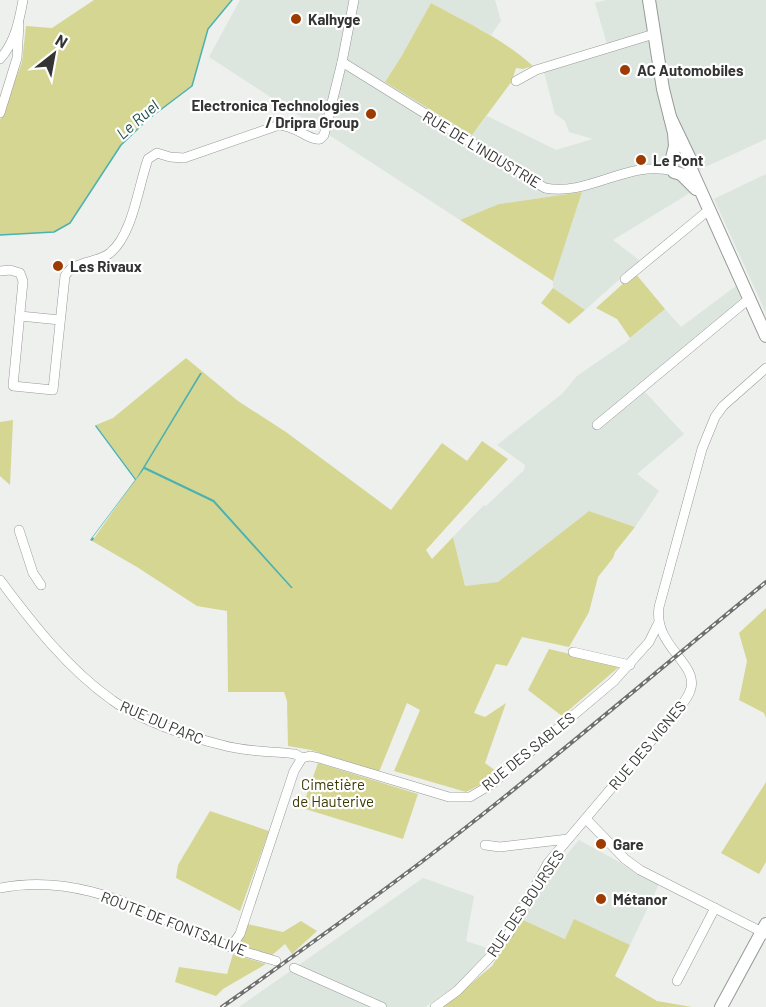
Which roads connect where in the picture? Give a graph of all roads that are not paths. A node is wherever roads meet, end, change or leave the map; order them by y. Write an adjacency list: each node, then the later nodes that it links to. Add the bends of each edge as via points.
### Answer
1 (23, 0): 4 (street)
2 (354, 0): 7 (street)
3 (649, 0): 5 (main road)
4 (19, 24): 6 (street); 9 (street, via 17,58)
5 (654, 34): 8 (street, via 536,70); 10 (main road)
6 (0, 59)
7 (342, 62): 10 (street, RUE DE L'INDUSTRIE, via 545,188 563,190 653,163); 16 (street, via 320,139 279,125 184,158 153,155 122,238 108,255 75,266 65,276)
8 (516, 81)
9 (0, 113)
10 (679, 164): 11 (main road)
11 (708, 206): 13 (street); 14 (main road)
12 (0, 271): 15 (street, via 16,272 23,277)
13 (625, 279)
14 (750, 298): 17 (main road); 19 (street)
15 (20, 316): 16 (street); 16 (street, via 12,387 53,390)
16 (60, 320)
17 (766, 336)
18 (765, 370): 23 (street, via 723,406 709,429 659,607)
19 (597, 425)
20 (19, 530): 22 (street)
21 (0, 580): 28 (street, RUE DU PARC, via 49,642 93,685 129,711 224,746)
22 (41, 585)
23 (658, 624): 24 (street); 25 (street, RUE DES SABLES)
24 (663, 637): 25 (street); 29 (street, RUE DES VIGNES, via 690,673 691,690)
25 (649, 642): 27 (street, RUE DES SABLES)
26 (573, 652): 27 (street)
27 (630, 665): 28 (street, RUE DES SABLES, via 492,784 470,797 449,797 319,758)
28 (302, 758): 35 (street, via 294,771 240,934)
29 (586, 819): 30 (street, RUE DES BOURSES); 33 (street, via 640,870)
30 (568, 839): 31 (street, via 500,847); 40 (street, RUE DES BOURSES, via 548,863 509,933 482,967)
31 (485, 845)
32 (0, 888): 35 (street, ROUTE DE FONTSALIVE, via 76,886 146,909)
33 (715, 908): 34 (street); 38 (street)
34 (764, 930): 41 (main road)
35 (228, 946): 36 (street, ROUTE DE FONTSALIVE)
36 (276, 962)
37 (294, 968): 39 (street)
38 (678, 981)
39 (382, 1007)
40 (435, 1007)
41 (721, 1007)

